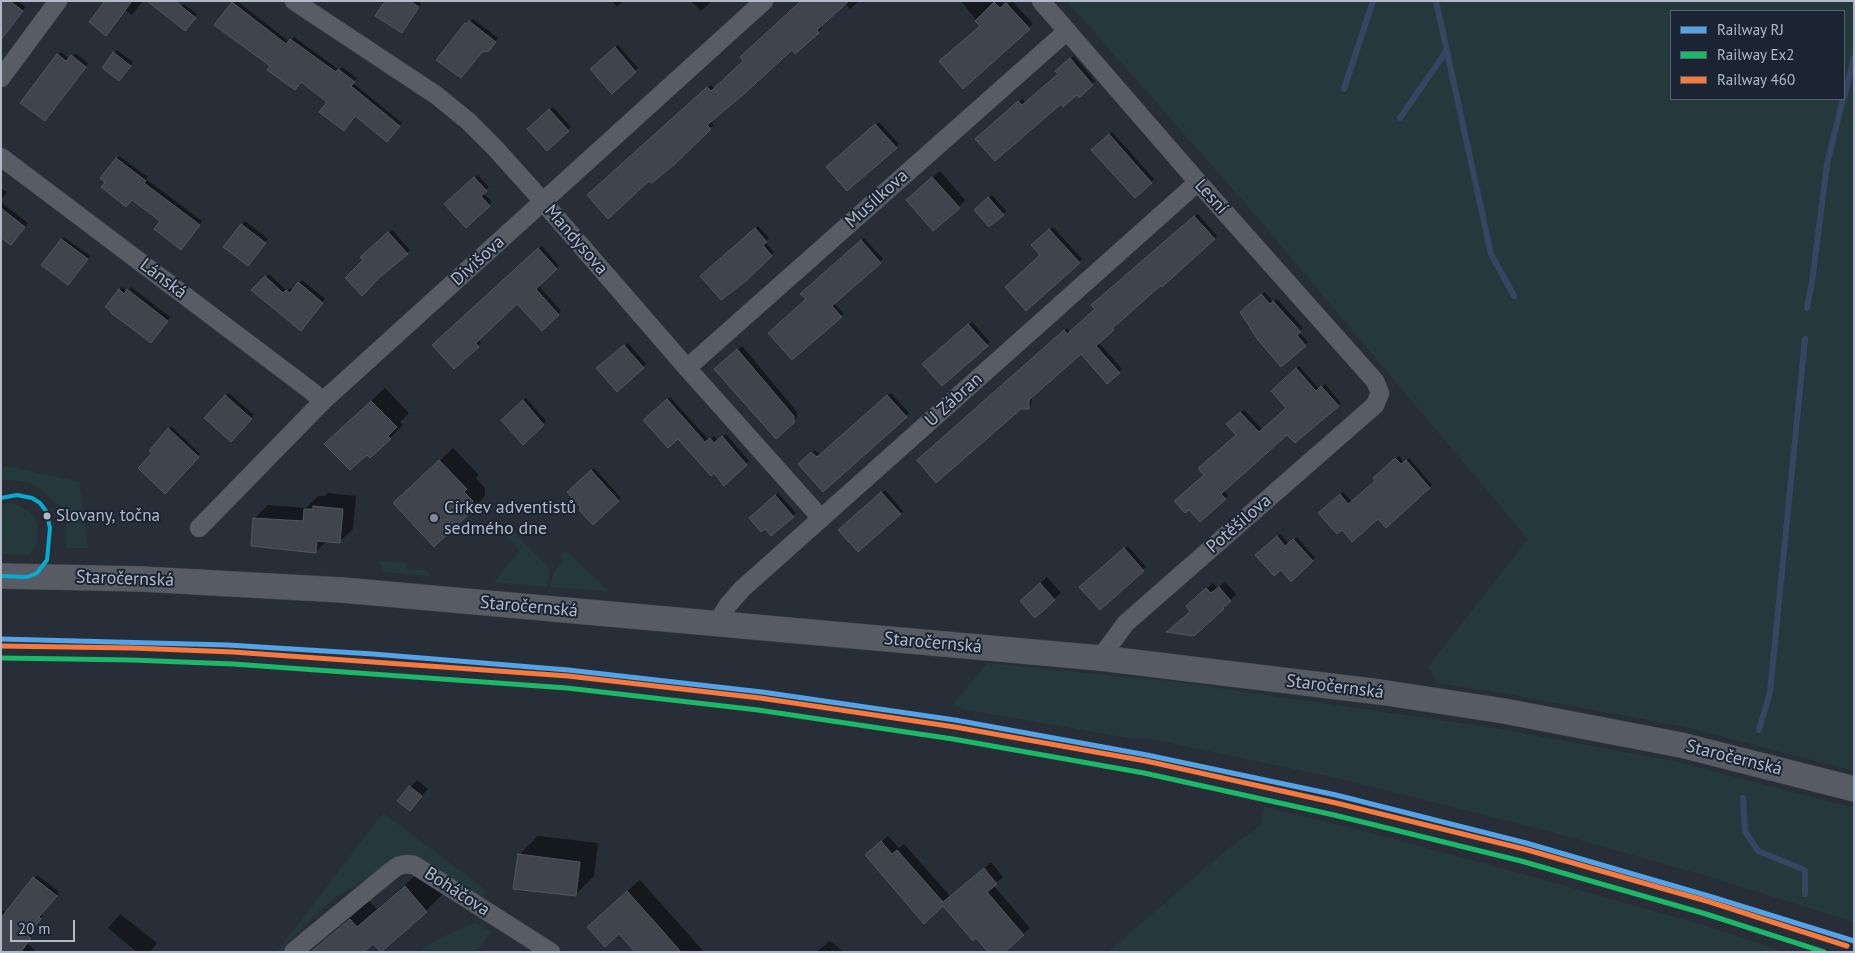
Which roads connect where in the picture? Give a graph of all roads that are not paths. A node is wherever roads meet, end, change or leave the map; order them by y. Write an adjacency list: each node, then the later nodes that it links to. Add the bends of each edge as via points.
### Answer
1 (58, 1): 6 (street)
2 (294, 1): 9 (street, Mandysova, via 436,95 468,121)
3 (764, 1): 9 (street, Divišova)
4 (1041, 1): 5 (street, Lesní)
5 (1067, 31): 8 (street, Lesní); 10 (street, Musílkova)
6 (1, 78)
7 (1, 157): 12 (street, Lánská)
8 (1198, 182): 11 (street, Lesní, via 1375,381); 13 (street, U Zábran)
9 (543, 202): 10 (street, Mandysova); 12 (street, Divišova)
10 (687, 368): 13 (street, Mandysova)
11 (1380, 393): 17 (street, Potěšilova, via 1375,405 1126,623)
12 (323, 402): 14 (street, Divišova)
13 (821, 518): 16 (street, U Zábran, via 742,589)
14 (200, 528)
15 (1, 576): 16 (main road, Staročernská, via 254,584)
16 (717, 623): 17 (main road, Staročernská)
17 (1100, 658): 18 (main road, Staročernská, via 1380,692 1504,712 1682,745)
18 (1854, 789)
19 (294, 951): 20 (street, Boháčova, via 391,871 406,864 414,865)
20 (551, 952)

